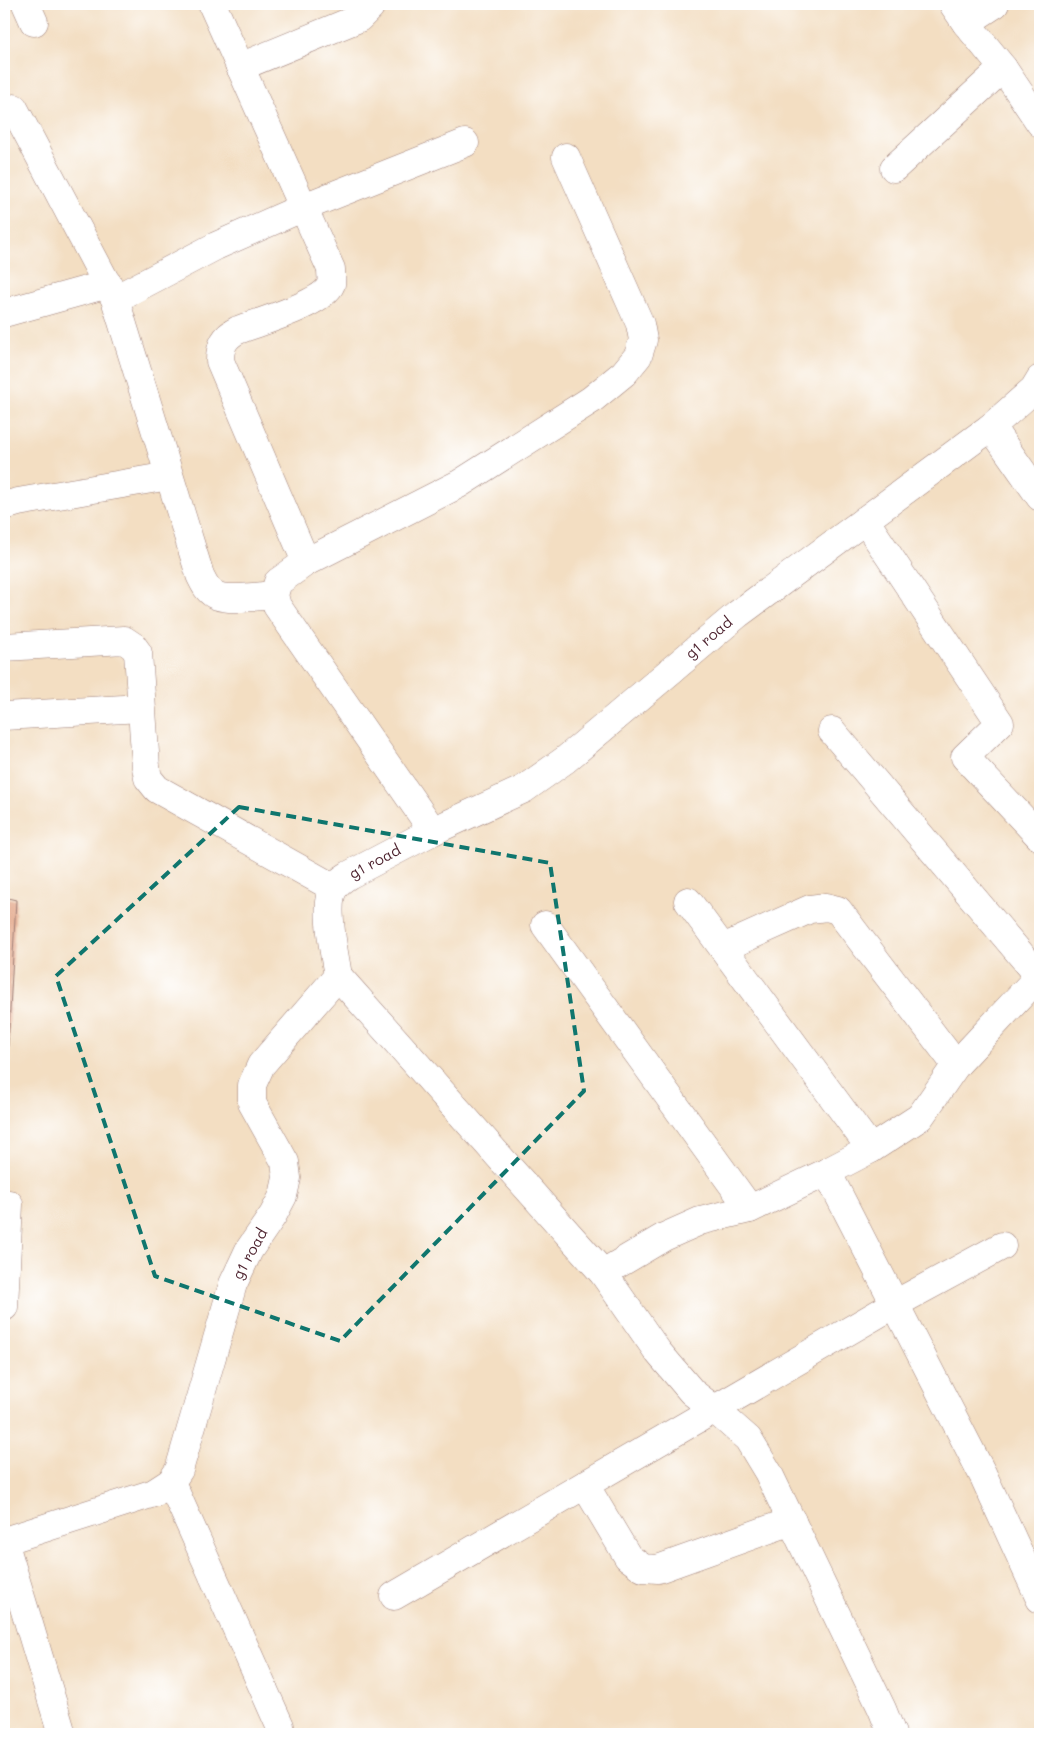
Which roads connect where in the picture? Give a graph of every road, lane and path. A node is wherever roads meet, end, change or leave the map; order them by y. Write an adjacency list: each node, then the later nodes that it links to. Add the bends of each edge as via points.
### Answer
1 (212, 4): 5 (street)
2 (370, 4): 5 (street, via 359,18)
3 (995, 4): 4 (street)
4 (959, 14): 6 (street)
5 (240, 67): 12 (street)
6 (1003, 68): 8 (street); 11 (street)
7 (14, 108): 13 (street)
8 (1040, 123)
9 (465, 142): 12 (street)
10 (566, 157): 21 (street, via 640,324 643,340 638,356 624,373 592,400 459,484)
11 (894, 168)
12 (304, 207): 13 (street); 21 (street, via 331,269 331,285 311,302 230,334 220,350 220,361)
13 (112, 292): 14 (street); 17 (street)
14 (4, 313)
15 (1040, 380): 16 (street, g1 road)
16 (991, 428): 18 (street); 20 (street, g1 road)
17 (169, 476): 19 (street); 22 (street, via 200,575 208,590 218,596 233,598)
18 (1040, 497)
19 (4, 506)
20 (866, 520): 27 (street, g1 road, via 738,614 566,760 524,789); 28 (street, via 1000,723 965,757)
21 (306, 562): 22 (street, via 278,582)
22 (274, 595): 27 (street, via 277,606)
23 (4, 647): 24 (street, via 124,640 138,653)
24 (141, 708): 25 (street); 29 (street, via 148,778 157,789)
25 (4, 716)
26 (832, 731): 33 (street)
27 (433, 831): 29 (street, g1 road, via 349,875)
28 (1040, 836)
29 (334, 888): 34 (street, g1 road, via 329,912)
30 (688, 900): 32 (street)
31 (545, 925): 39 (street)
32 (723, 948): 35 (street, via 810,909 826,907 838,910); 36 (street)
33 (1040, 975): 35 (street)
34 (338, 976): 41 (street); 45 (street, g1 road, via 261,1065 252,1085 252,1103 285,1162 287,1178 274,1215 249,1250 233,1284 179,1470)
35 (956, 1065): 36 (street, via 920,1117)
36 (871, 1149): 37 (street)
37 (827, 1172): 39 (street); 42 (street)
38 (9, 1204): 43 (street)
39 (750, 1209): 41 (street, via 700,1221 664,1237)
40 (1002, 1246): 42 (street)
41 (603, 1273): 44 (street, via 658,1352 692,1392)
42 (895, 1304): 44 (street); 50 (street, via 982,1475)
43 (4, 1307)
44 (714, 1409): 46 (street); 47 (street, via 748,1439)
45 (171, 1482): 48 (street, via 154,1493); 51 (street)
46 (585, 1484): 47 (street, via 628,1557 642,1568 658,1569); 49 (street)
47 (792, 1522): 53 (street)
48 (4, 1541): 52 (street)
49 (394, 1596)
50 (1040, 1599)
51 (280, 1726)
52 (62, 1734)
53 (892, 1734)

